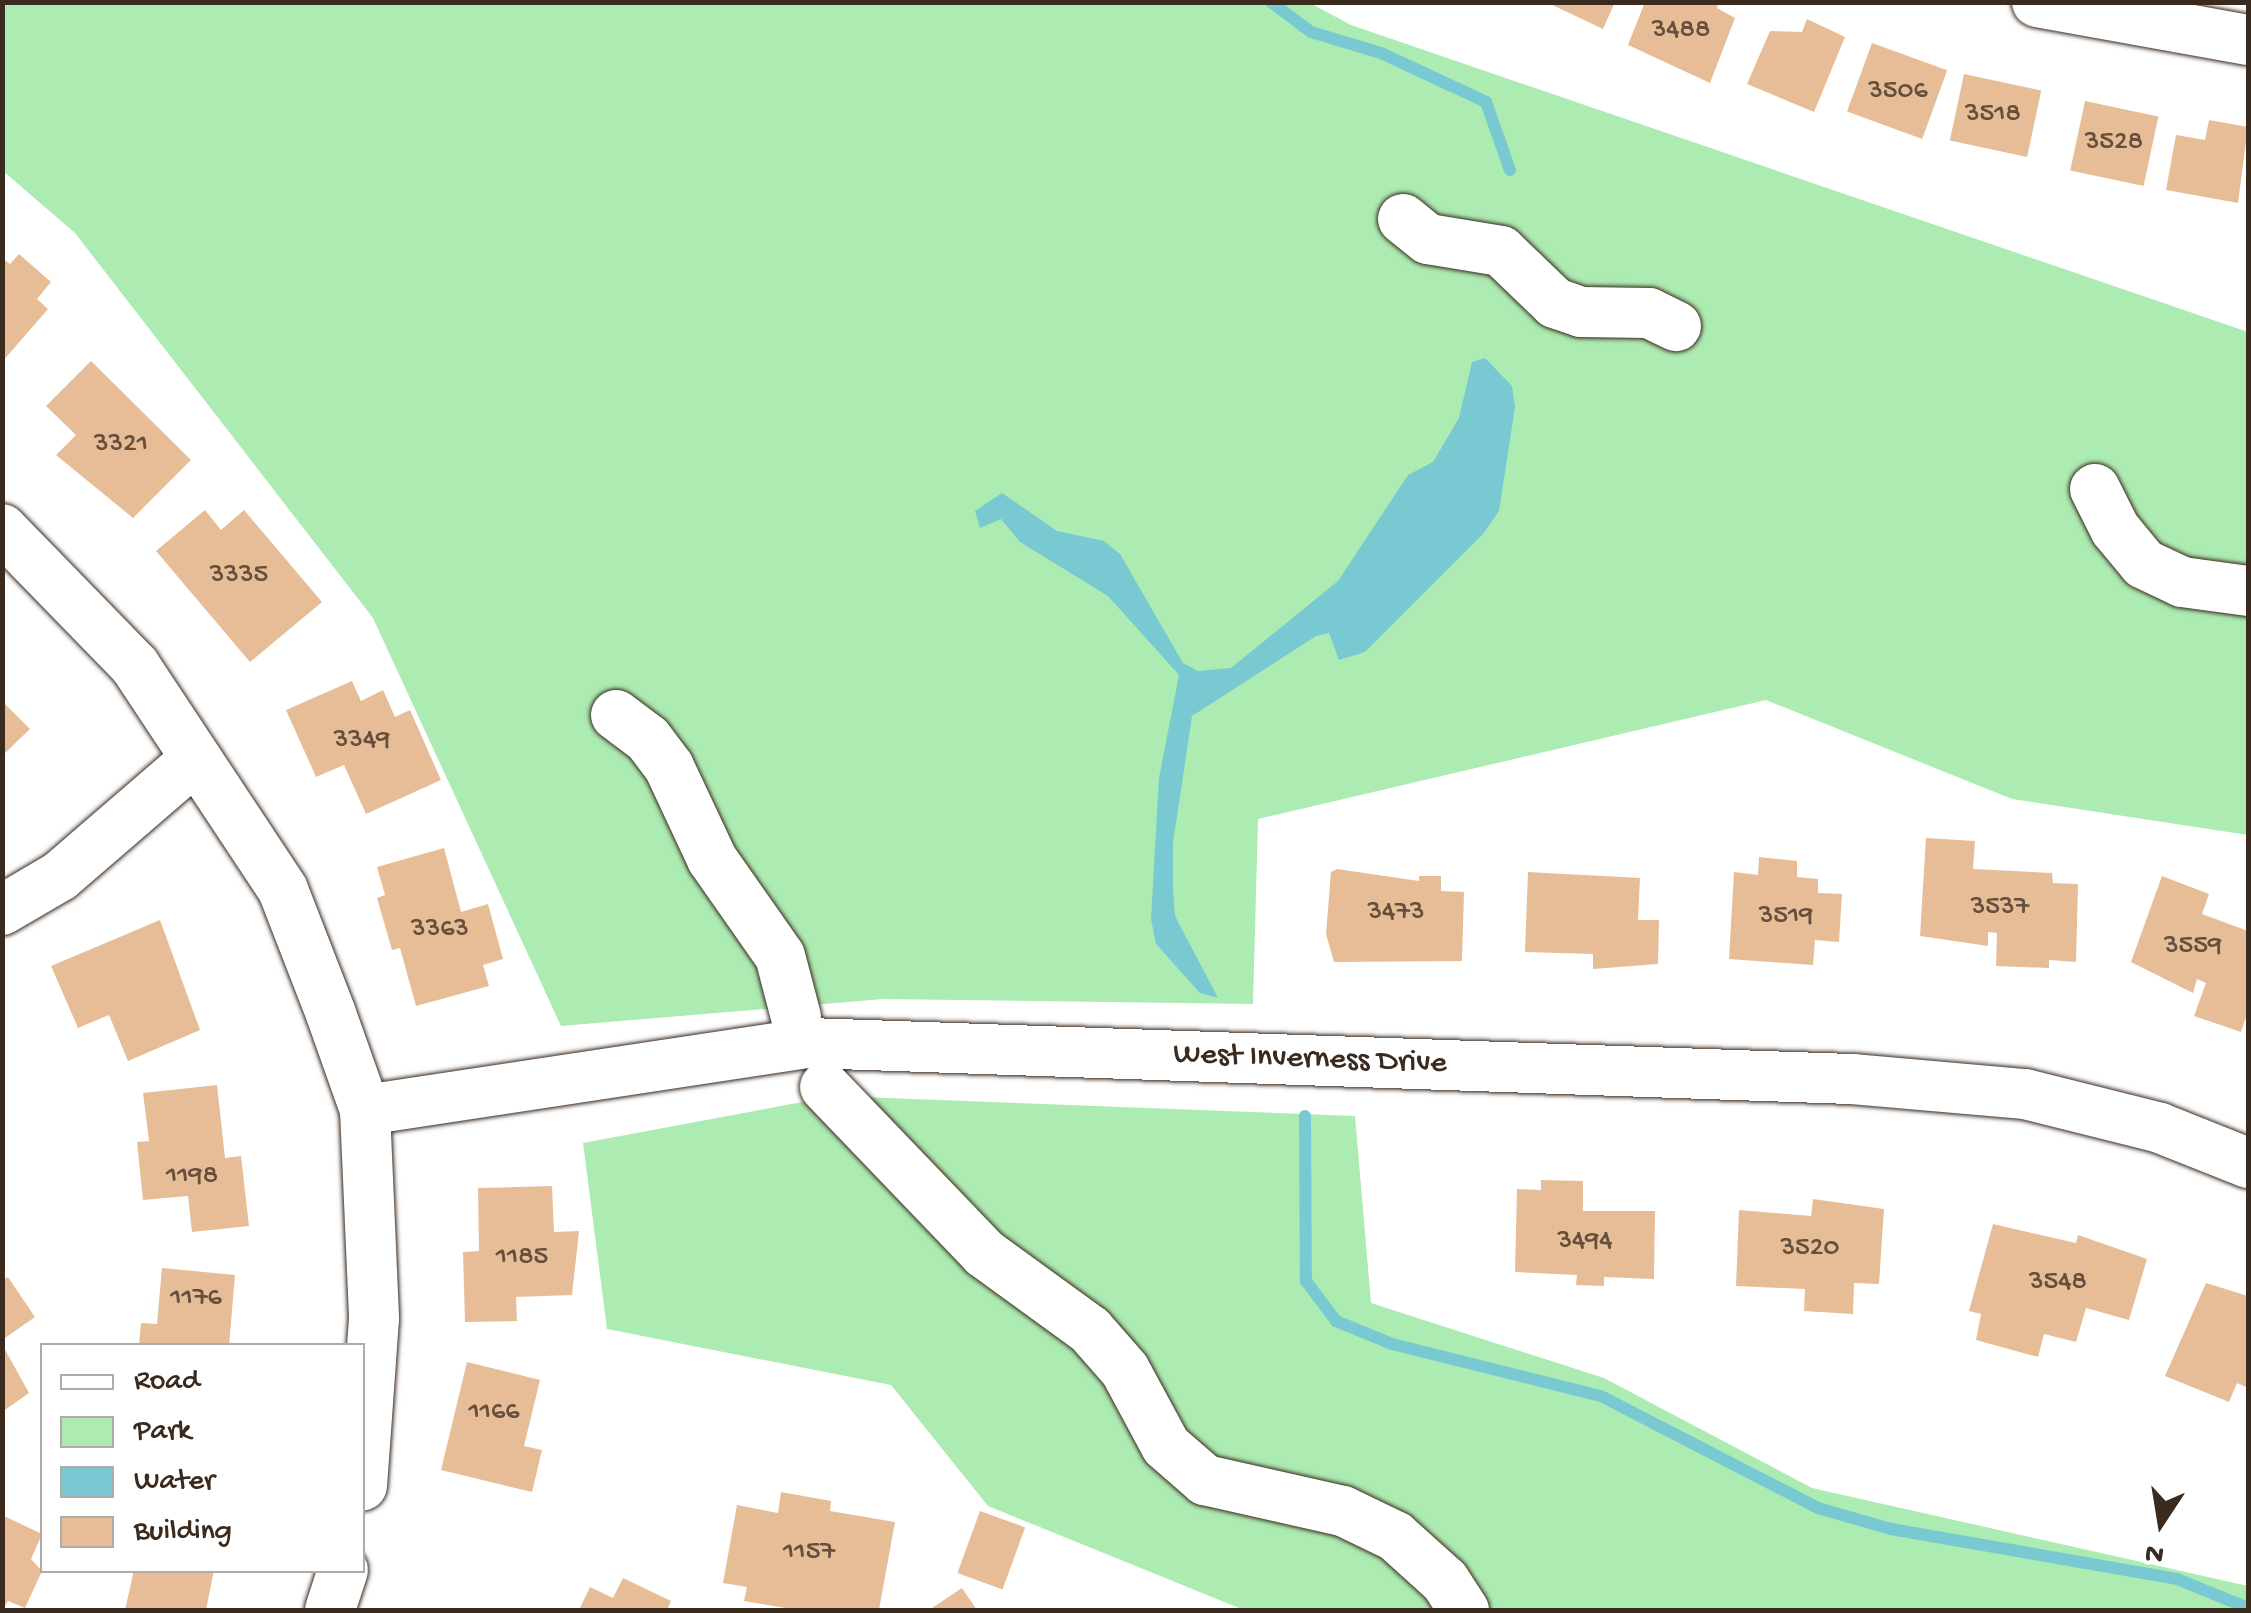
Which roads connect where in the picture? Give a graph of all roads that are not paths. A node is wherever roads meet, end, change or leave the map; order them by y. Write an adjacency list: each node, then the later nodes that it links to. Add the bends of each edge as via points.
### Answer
1 (2037, 2): 2 (street)
2 (2146, 13): 3 (street)
3 (2248, 40)
4 (1403, 219): 5 (street, via 1428,239 1501,252 1556,303 1582,312 1648,312)
5 (1676, 326)
6 (2095, 489): 8 (street, via 2114,529 2144,564 2182,582)
7 (2, 529): 10 (street, via 135,666)
8 (2248, 591)
9 (616, 715): 12 (street, via 648,739 669,768 696,832 780,956)
10 (194, 761): 11 (street, via 60,876); 14 (street, via 283,890)
11 (2, 910)
12 (796, 1017)
13 (825, 1087): 19 (street, via 984,1253 1090,1330 1125,1370 1166,1446 1205,1480 1342,1511 1395,1536 1444,1581)
14 (364, 1110): 15 (street, West Inverness Drive, via 828,1044 1871,1081 2024,1094 2160,1128); 16 (street, via 374,1319)
15 (2248, 1164)
16 (365, 1444)
17 (342, 1573): 18 (street)
18 (330, 1610)
19 (1464, 1610)

